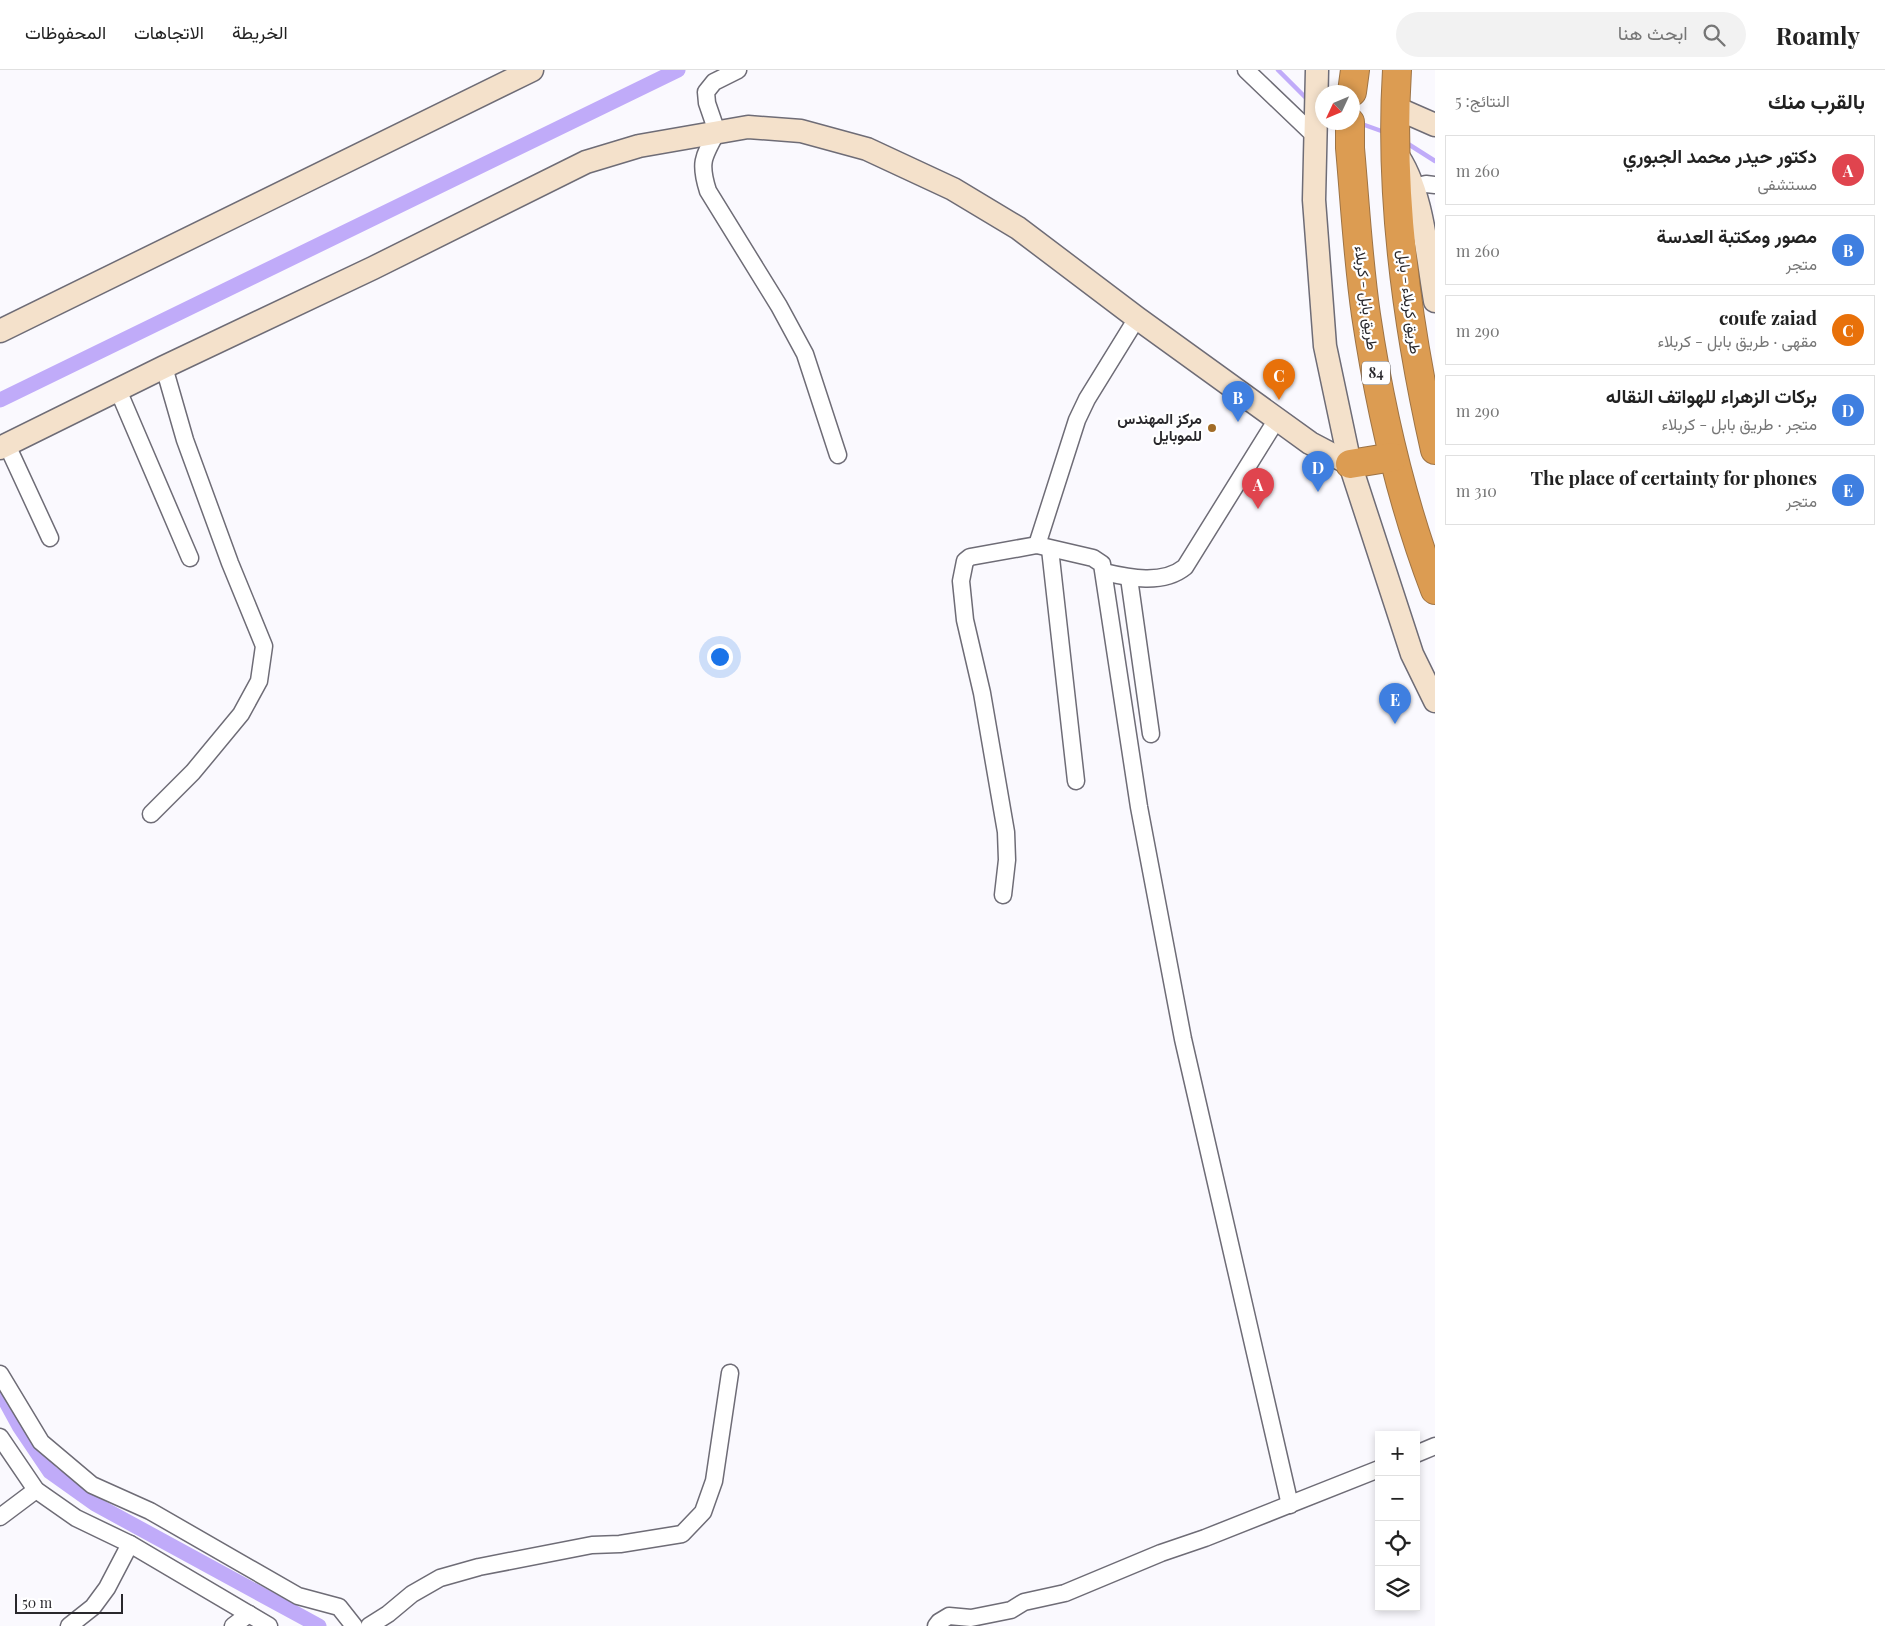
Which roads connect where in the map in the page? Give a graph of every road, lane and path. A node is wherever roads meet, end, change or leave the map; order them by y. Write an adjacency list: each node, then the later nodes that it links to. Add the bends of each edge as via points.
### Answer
1 (532, 70): 18 (street)
2 (738, 70): 12 (street, via 714,82 706,92)
3 (1246, 70): 11 (street)
4 (1317, 70): 7 (street)
5 (1355, 70): 8 (highway)
6 (1397, 70): 9 (highway, طريق كربلاء - بابل)
7 (1316, 85)
8 (1353, 85)
9 (1394, 113): 10 (street); 14 (highway, طريق كربلاء - بابل)
10 (1435, 125)
11 (1315, 128): 26 (street, via 1314,200 1325,346)
12 (717, 132): 17 (street, via 748,128 801,131 867,150 953,189 1018,228); 19 (street, via 639,146 586,162); 24 (street, via 705,154 702,172 708,191 806,354)
13 (1350, 135): 25 (highway, طريق بابل - كربلاء / 84, via 1366,313)
14 (1394, 152): 15 (street); 23 (highway, طريق كربلاء - بابل, via 1405,288 1420,383)
15 (1424, 186): 16 (street)
16 (1435, 301)
17 (1137, 318): 21 (street); 28 (street, via 1077,420)
18 (0, 331)
19 (164, 367): 20 (street); 36 (street, via 185,440 264,646 259,682 241,714 193,772)
20 (118, 390): 22 (street); 29 (street)
21 (1277, 419): 26 (street, via 1310,443); 31 (street, via 1185,567 1170,576)
22 (3, 447): 27 (street)
23 (1435, 450)
24 (838, 455)
25 (1393, 457): 26 (highway); 32 (highway, طريق بابل - كربلاء / 84, via 1422,558)
26 (1350, 464): 33 (street, via 1412,654)
27 (50, 538)
28 (1044, 547): 30 (street, via 1093,558 1100,561); 35 (street); 37 (street, via 970,557 965,561 961,581 965,620 982,693 1006,832)
29 (190, 558)
30 (1104, 572): 31 (street); 45 (street, via 1139,807 1183,1039)
31 (1129, 578): 34 (street)
32 (1435, 590)
33 (1435, 702)
34 (1151, 734)
35 (1076, 781)
36 (151, 814)
37 (1003, 895)
38 (730, 1373): 53 (street, via 714,1482 703,1512 682,1534 592,1545 440,1578)
39 (0, 1374): 52 (street, via 41,1442 92,1485 150,1511 298,1596 339,1607)
40 (0, 1437): 44 (street)
41 (1435, 1446): 42 (street)
42 (1420, 1452)
43 (1375, 1471): 45 (street)
44 (36, 1490): 46 (street); 47 (street, via 76,1518)
45 (1290, 1505): 54 (street, via 1160,1553 1065,1593 1024,1602 1011,1610 971,1618 949,1616)
46 (0, 1517)
47 (130, 1544): 48 (street); 49 (street, via 93,1607)
48 (249, 1614): 50 (street); 51 (street)
49 (69, 1626)
50 (233, 1626)
51 (270, 1626)
52 (354, 1626)
53 (369, 1626)
54 (936, 1626)

